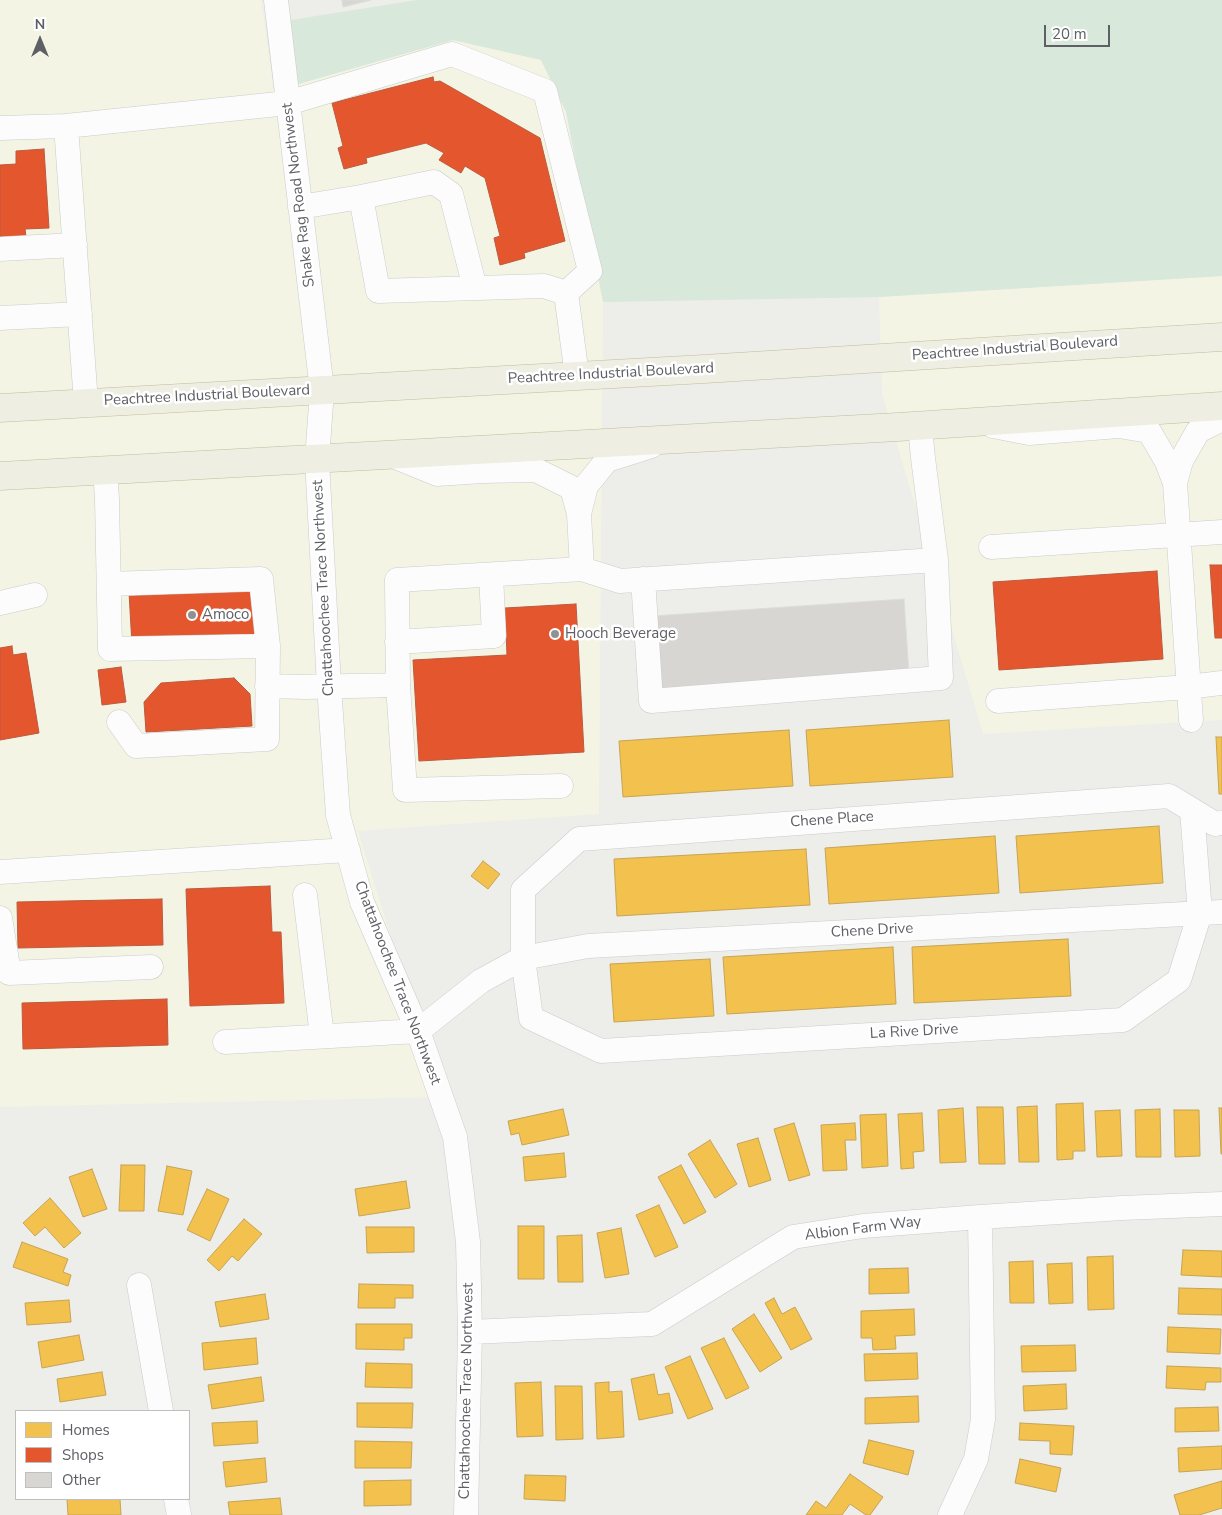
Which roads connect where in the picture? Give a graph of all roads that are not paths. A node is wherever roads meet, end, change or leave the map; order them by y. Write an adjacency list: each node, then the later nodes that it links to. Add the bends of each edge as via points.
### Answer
1 (276, 0): 2 (street, Shake Rag Road Northwest)
2 (288, 104): 3 (street); 6 (street, Shake Rag Road Northwest); 10 (street, via 452,54 545,91 590,271)
3 (66, 126): 4 (street); 7 (street)
4 (0, 128)
5 (361, 198): 6 (street); 9 (street, via 378,291); 9 (street, via 434,182 451,194)
6 (300, 207): 15 (street, Shake Rag Road Northwest)
7 (74, 245): 8 (street); 11 (street)
8 (0, 249)
9 (475, 288): 10 (street, via 544,286)
10 (566, 293): 14 (street)
11 (80, 314): 12 (street); 16 (street)
12 (0, 318)
13 (1222, 337): 14 (highway, Peachtree Industrial Boulevard)
14 (577, 376): 15 (highway, Peachtree Industrial Boulevard)
15 (322, 390): 16 (highway, Peachtree Industrial Boulevard); 24 (street, Chattahoochee Trace Northwest)
16 (86, 403): 18 (highway, Peachtree Industrial Boulevard)
17 (1222, 406): 20 (highway)
18 (0, 408)
19 (1222, 419): 27 (street, via 1198,431 1181,461)
20 (972, 422): 21 (highway); 27 (street, via 1029,433 1119,426 1149,431)
21 (920, 426): 22 (highway); 32 (street)
22 (666, 440): 23 (highway); 28 (street, via 607,460 586,486)
23 (392, 456): 24 (highway); 28 (street, via 437,474 536,470 572,488)
24 (317, 460): 25 (highway); 44 (street, Chattahoochee Trace Northwest)
25 (105, 470): 26 (highway); 36 (street)
26 (0, 476)
27 (1175, 483): 30 (street)
28 (579, 514): 33 (street)
29 (1222, 532): 30 (street)
30 (1178, 535): 31 (street); 45 (street)
31 (991, 547)
32 (936, 560): 35 (street); 35 (street, via 941,678 652,701)
33 (582, 569): 34 (street); 35 (street, via 620,581)
34 (491, 575): 39 (street, via 397,580); 39 (street, via 494,636)
35 (643, 579)
36 (109, 584): 40 (street, via 261,579); 40 (street, via 110,650)
37 (35, 595): 38 (street)
38 (0, 603)
39 (397, 642): 42 (street)
40 (268, 646): 43 (street)
41 (1222, 682): 45 (street)
42 (398, 685): 44 (street); 49 (street, via 405,790)
43 (268, 686): 44 (street); 48 (street, via 266,739 136,746)
44 (329, 686): 52 (street, Chattahoochee Trace Northwest, via 338,815)
45 (1188, 686): 46 (street); 47 (street)
46 (998, 701)
47 (1191, 720)
48 (120, 722)
49 (561, 786)
50 (1192, 810): 51 (street, Chene Place, via 1215,824); 55 (street, La Rive Drive); 57 (street, Chene Place, via 1169,796 579,839 523,890)
51 (1222, 823)
52 (348, 850): 53 (street); 59 (street, Chattahoochee Trace Northwest, via 362,902)
53 (0, 872)
54 (305, 895): 60 (street)
55 (1211, 913): 57 (street, Chene Drive, via 588,946); 57 (street, La Rive Drive, via 1178,980 1123,1020 601,1051 531,1018)
56 (0, 918): 58 (street, via 9,973)
57 (523, 958): 59 (street, Chene Drive, via 481,981)
58 (151, 967)
59 (418, 1031): 60 (street); 65 (street, Chattahoochee Trace Northwest, via 456,1137 468,1242)
60 (322, 1036): 61 (street)
61 (225, 1042)
62 (1222, 1204): 63 (street, Albion Farm Way)
63 (980, 1217): 65 (street, Albion Farm Way, via 863,1226 793,1237 652,1324); 70 (street, via 984,1419 976,1460)
64 (139, 1285): 66 (street)
65 (470, 1332): 69 (street, Chattahoochee Trace Northwest)
66 (161, 1410)
67 (176, 1500): 68 (street)
68 (178, 1515)
69 (466, 1515)
70 (950, 1515)

